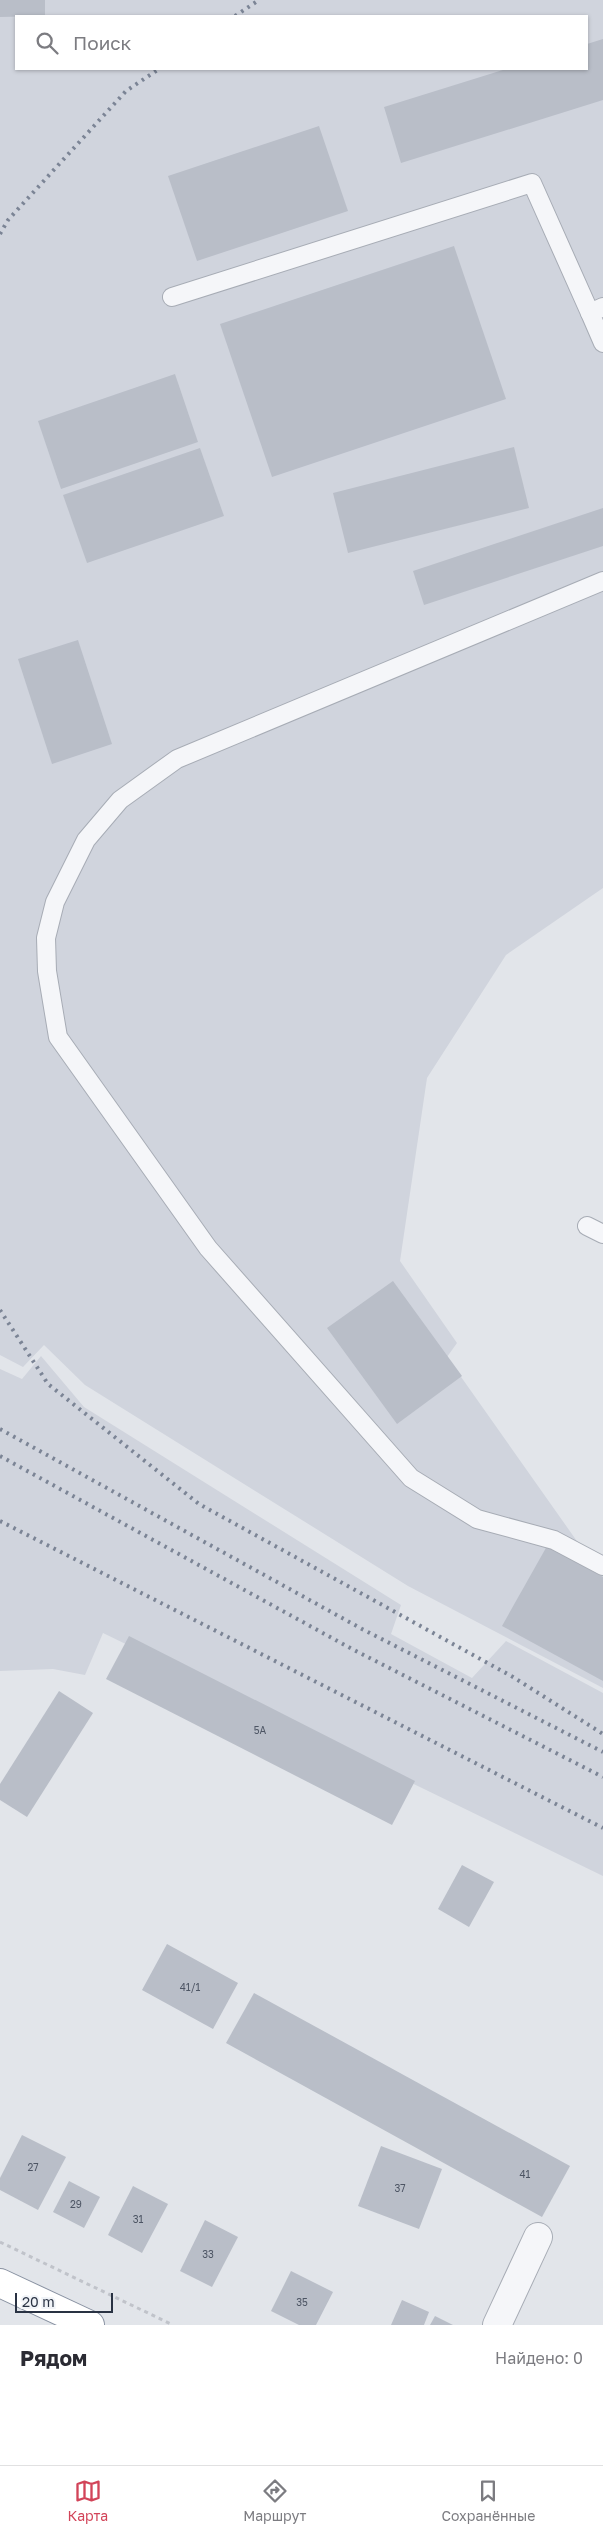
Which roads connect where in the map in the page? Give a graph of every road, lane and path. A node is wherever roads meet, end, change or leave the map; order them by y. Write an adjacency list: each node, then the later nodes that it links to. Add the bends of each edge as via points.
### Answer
1 (172, 297): 2 (lane, via 532,183)
2 (596, 310): 3 (lane)
3 (603, 343)
4 (603, 581): 7 (lane, via 177,759 120,800 86,840 55,902 46,938 47,971 58,1037 208,1248 411,1478 477,1518 554,1540)
5 (587, 1226): 6 (lane)
6 (603, 1234)
7 (603, 1566)
8 (538, 2237): 13 (street)
9 (0, 2242): 12 (path)
10 (0, 2283): 11 (highway)
11 (90, 2325)
12 (173, 2325)
13 (497, 2325)

